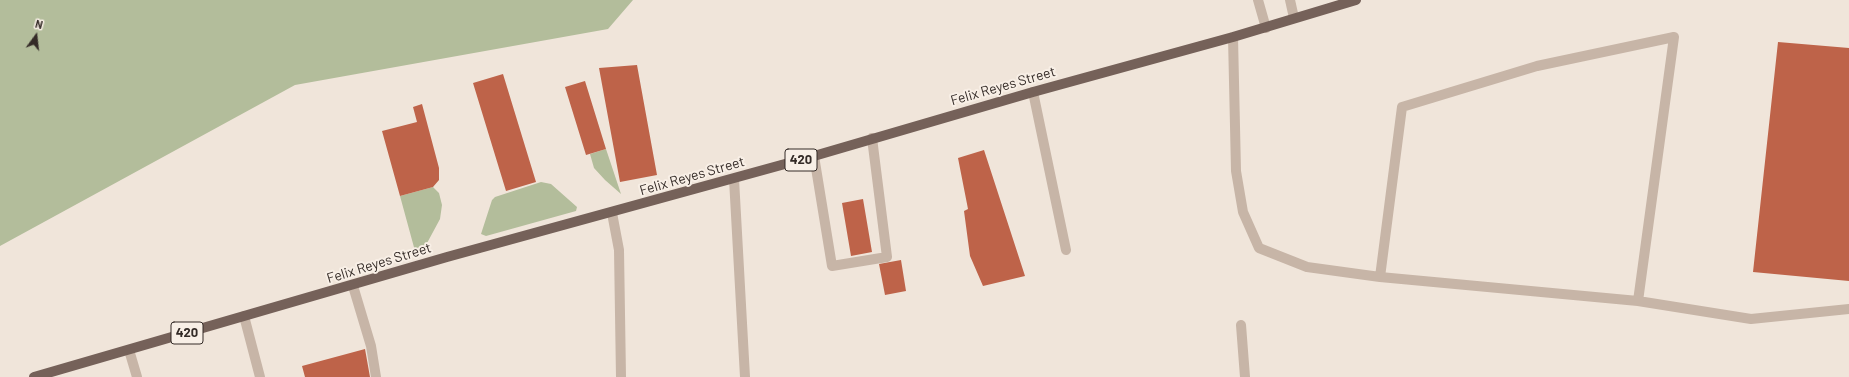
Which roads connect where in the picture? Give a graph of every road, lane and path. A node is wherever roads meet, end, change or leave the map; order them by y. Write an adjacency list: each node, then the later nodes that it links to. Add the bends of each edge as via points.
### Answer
1 (1258, 0): 5 (street)
2 (1290, 0): 4 (street)
3 (1356, 0): 4 (main road, Felix Reyes Street / 420)
4 (1294, 18): 5 (main road, Felix Reyes Street / 420)
5 (1266, 28): 6 (main road, Felix Reyes Street / 420)
6 (1233, 38): 7 (main road, Felix Reyes Street / 420); 13 (street, via 1236,171 1243,212 1260,248 1307,267)
7 (1033, 92): 8 (main road, Felix Reyes Street / 420); 12 (street)
8 (872, 138): 9 (main road, Felix Reyes Street / 420); 9 (street, via 887,257 832,266)
9 (814, 156): 10 (main road, Felix Reyes Street / 420)
10 (734, 179): 11 (main road, Felix Reyes Street / 420); 25 (street)
11 (612, 213): 14 (main road, Felix Reyes Street / 420, via 447,257); 24 (street, via 619,250)
12 (1066, 250)
13 (1380, 277): 15 (street); 15 (street, via 1402,107 1537,66 1674,37)
14 (353, 286): 17 (main road, Felix Reyes Street / 420); 23 (street, via 371,346)
15 (1638, 301): 16 (street, via 1751,319)
16 (1849, 309)
17 (244, 316): 19 (main road, Felix Reyes Street / 420); 22 (street)
18 (1241, 325): 26 (street)
19 (129, 350): 20 (main road, Felix Reyes Street / 420); 21 (street)
20 (34, 377)
21 (137, 377)
22 (260, 377)
23 (376, 377)
24 (621, 377)
25 (745, 377)
26 (1245, 377)

